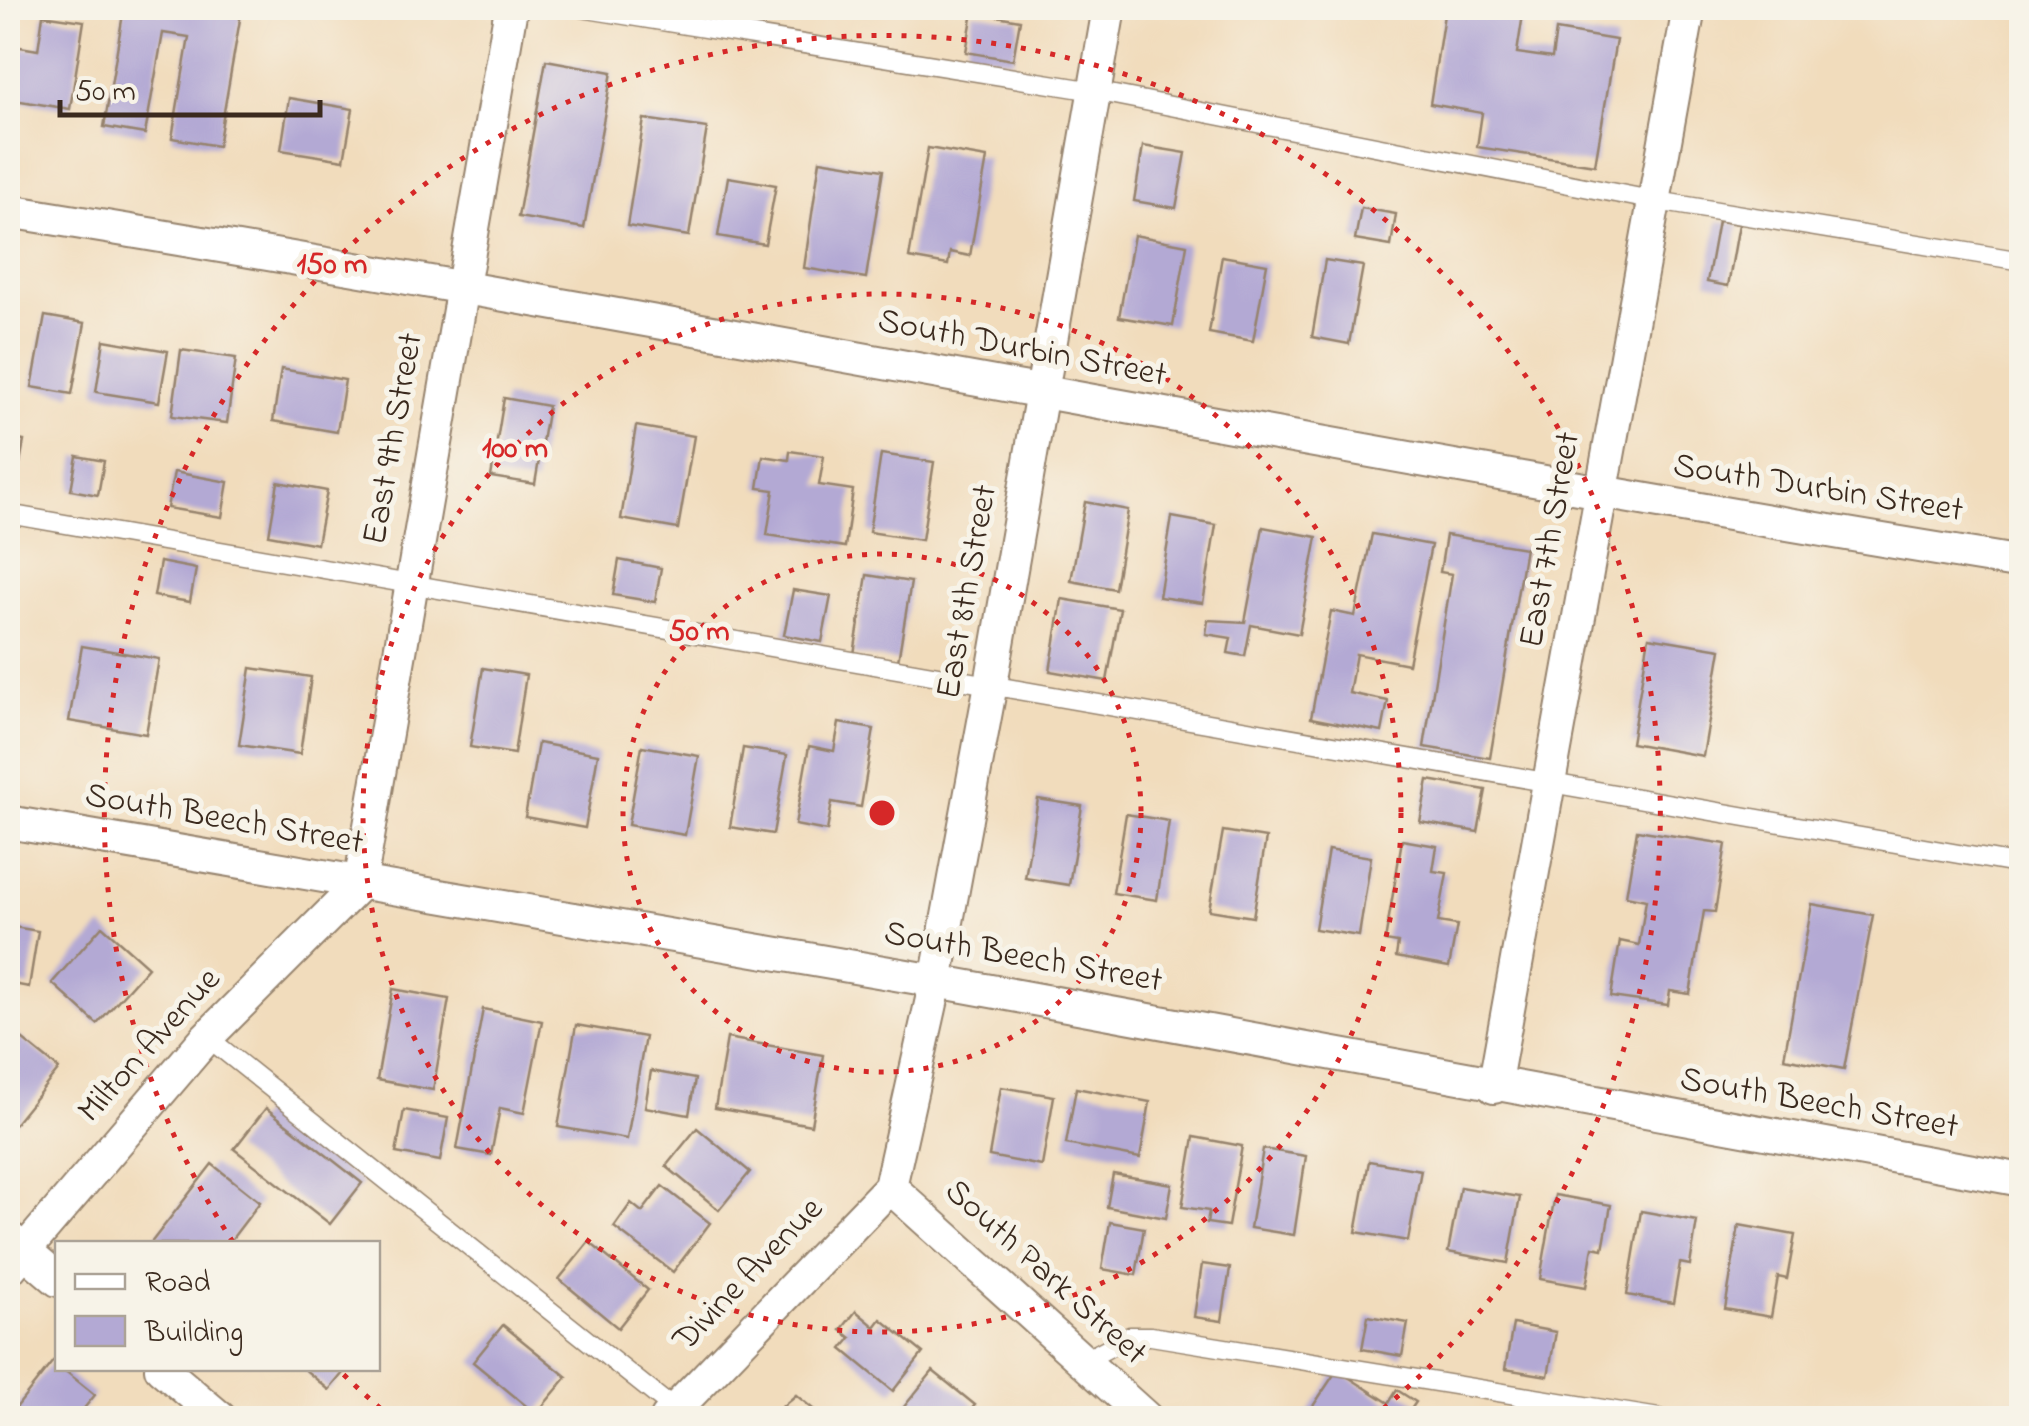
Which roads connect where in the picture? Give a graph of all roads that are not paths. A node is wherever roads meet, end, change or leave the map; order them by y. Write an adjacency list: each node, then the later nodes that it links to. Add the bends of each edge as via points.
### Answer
1 (511, 8): 9 (street, East 9th Street)
2 (581, 8): 5 (lane)
3 (1108, 8): 5 (street, East 8th Street)
4 (1689, 8): 6 (street, East 7th Street)
5 (1094, 91): 6 (lane); 10 (street, East 8th Street)
6 (1651, 200): 8 (lane); 11 (street, East 7th Street)
7 (8, 210): 9 (street, South Durbin Street)
8 (2022, 261)
9 (460, 284): 10 (street, South Durbin Street); 14 (street, East 9th Street)
10 (1045, 394): 11 (street, South Durbin Street); 15 (street, East 8th Street)
11 (1598, 494): 13 (street, South Durbin Street); 16 (street, East 7th Street)
12 (8, 514): 14 (lane)
13 (2022, 562)
14 (410, 582): 15 (lane); 19 (street, East 9th Street)
15 (991, 684): 16 (lane); 20 (street, East 8th Street)
16 (1550, 783): 18 (lane); 22 (street, East 7th Street)
17 (8, 822): 19 (street, South Beech Street)
18 (2022, 865)
19 (360, 884): 20 (street, South Beech Street); 21 (street, Milton Avenue)
20 (936, 981): 22 (street, South Beech Street); 24 (street, East 8th Street)
21 (207, 1037): 25 (street, Milton Avenue); 30 (lane)
22 (1494, 1087): 23 (street, South Beech Street)
23 (2022, 1180)
24 (890, 1187): 27 (street, South Park Street); 30 (street, Divine Avenue)
25 (13, 1253): 26 (street)
26 (55, 1278)
27 (1084, 1361): 29 (lane, via 1130,1336 1151,1336); 32 (street, South Park Street)
28 (165, 1371): 31 (street)
29 (1520, 1396): 33 (lane); 34 (lane)
30 (676, 1416)
31 (220, 1418)
32 (1146, 1418)
33 (1546, 1418)
34 (1660, 1418)

